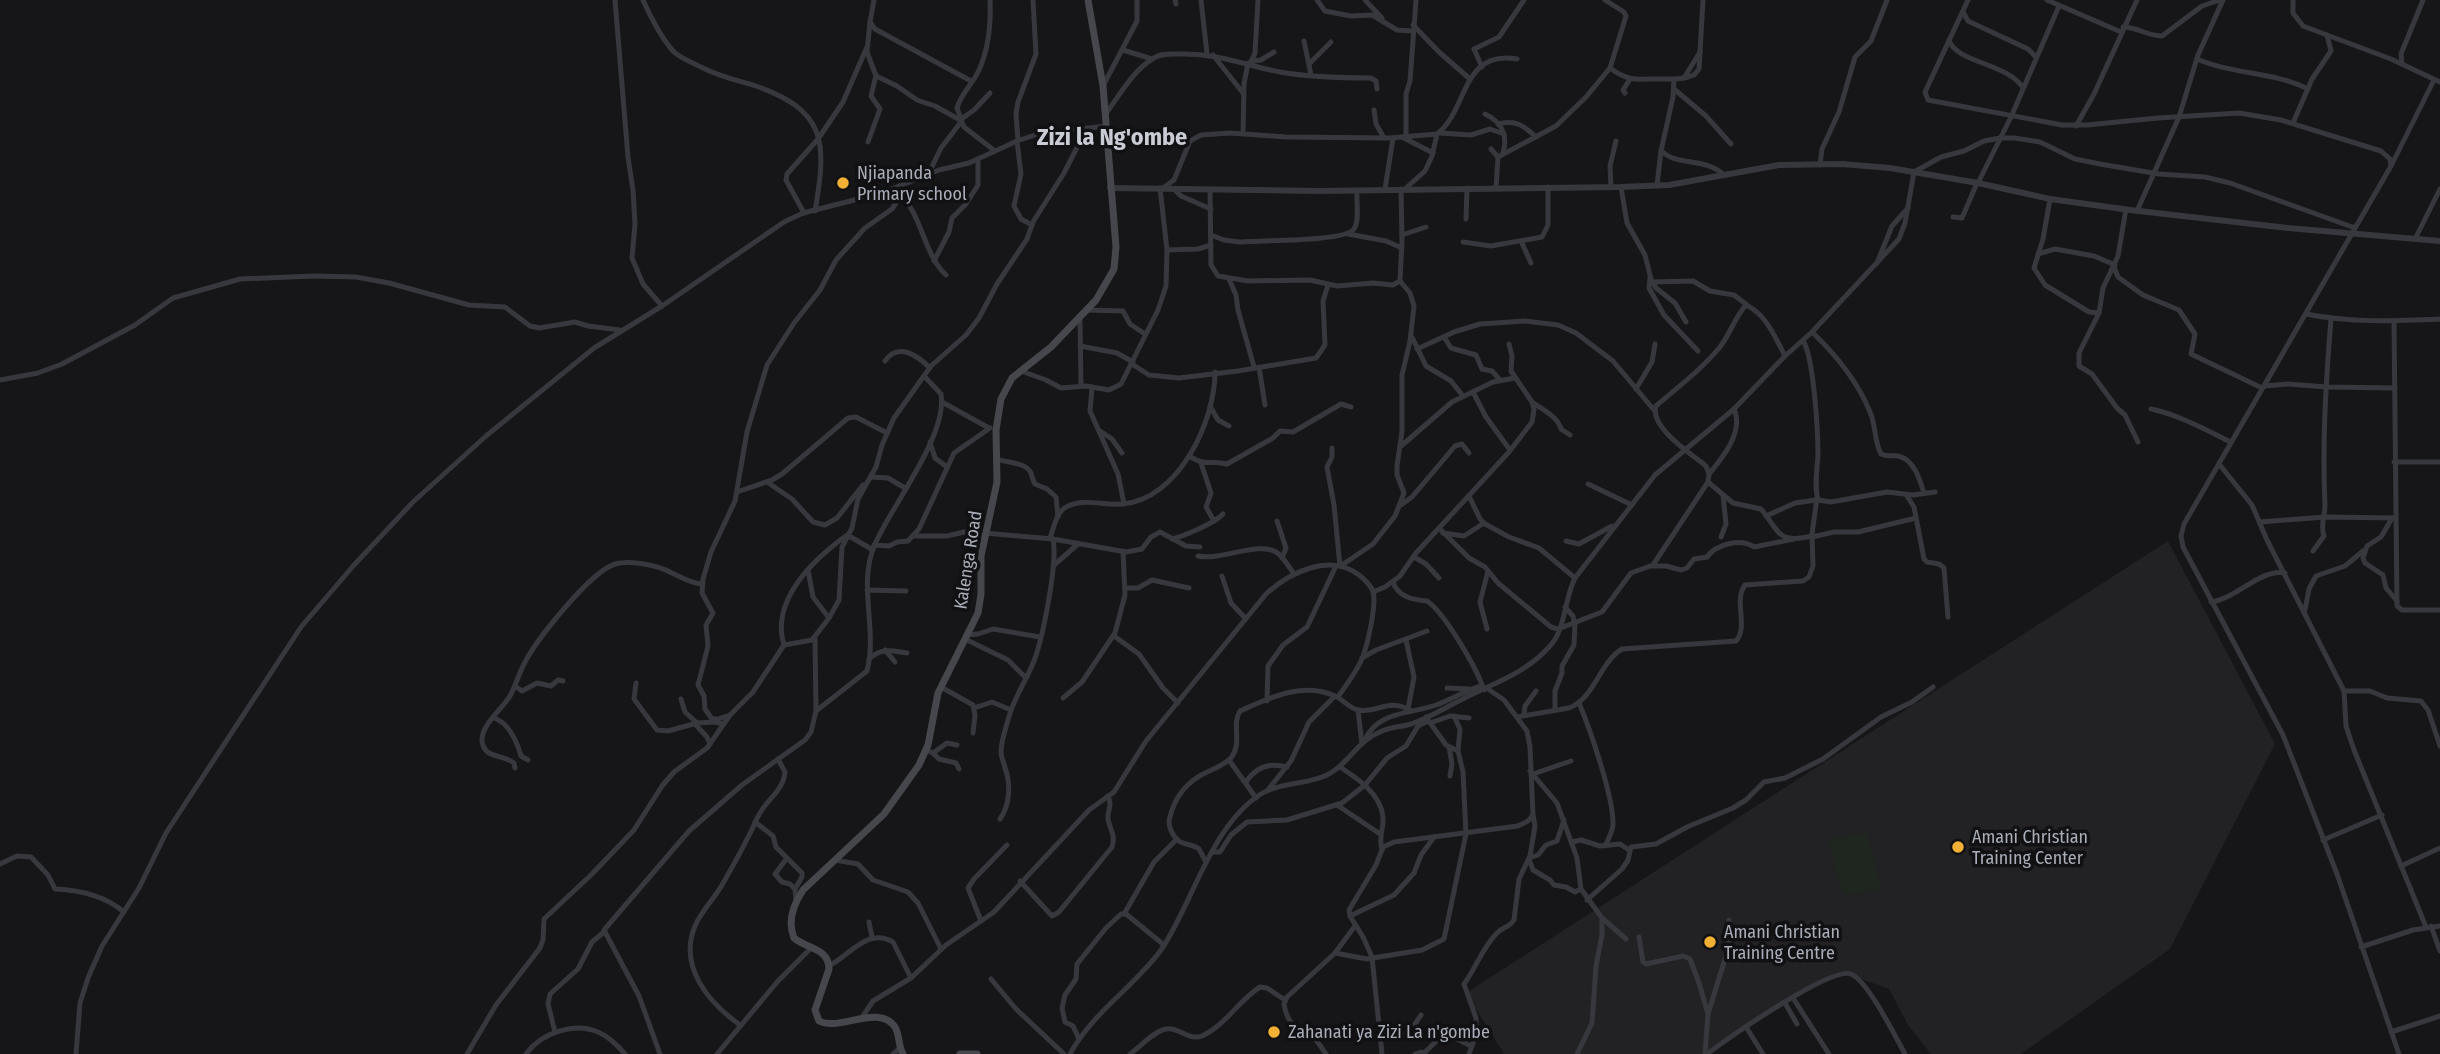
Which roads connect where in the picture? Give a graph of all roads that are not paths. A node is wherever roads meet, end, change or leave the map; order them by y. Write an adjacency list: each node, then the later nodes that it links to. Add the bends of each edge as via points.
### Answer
1 (615, 0): 148 (street, via 633,190 632,258 643,284)
2 (643, 0): 82 (street, via 654,26 676,53 717,75 753,85 796,106 810,117)
3 (874, 0): 25 (street)
4 (990, 0): 53 (street, via 990,32 979,71)
5 (1033, 0): 83 (street, via 1036,54 1018,102)
6 (1088, 0): 55 (main road, Kalenga Road)
7 (1201, 0): 36 (street)
8 (1258, 0): 43 (street, via 1255,53)
9 (1317, 0): 26 (street, via 1325,11 1364,14)
10 (1365, 0): 26 (street)
11 (1416, 0): 27 (street)
12 (1524, 0): 46 (street, via 1499,37 1474,49)
13 (1605, 0): 47 (street, via 1626,16)
14 (1703, 0): 52 (street, via 1698,72)
15 (1887, 0): 93 (street, via 1871,41 1855,57)
16 (1968, 0): 24 (street)
17 (2047, 0): 23 (street)
18 (2137, 0): 28 (street)
19 (2222, 0): 28 (street, via 2207,3 2162,36 2133,27); 41 (street)
20 (2292, 0): 29 (street, via 2300,24)
21 (2423, 0): 37 (street)
22 (1136, 1): 34 (street, via 1137,21)
23 (2059, 6): 28 (street); 38 (street)
24 (1962, 12): 30 (street); 38 (street, via 1968,21)
25 (870, 22): 33 (street); 53 (street)
26 (1384, 23): 27 (street, via 1397,30)
27 (1413, 28): 50 (street); 77 (street)
28 (2122, 29): 72 (street)
29 (2327, 35): 42 (street); 59 (street, via 2331,51)
30 (1949, 40): 56 (street, via 1955,51 2013,77); 66 (street, via 1926,98)
31 (1304, 41): 44 (street)
32 (1331, 42): 44 (street)
33 (867, 47): 48 (street); 82 (street, via 843,102)
34 (1123, 50): 39 (street); 55 (street)
35 (1274, 52): 43 (street)
36 (1210, 55): 39 (street); 43 (street); 61 (street)
37 (2401, 55): 42 (street); 45 (street)
38 (2036, 57): 56 (street)
39 (1152, 59): 65 (street)
40 (1517, 59): 46 (street, via 1493,59)
41 (2197, 59): 59 (street, via 2223,69 2290,80); 67 (street)
42 (2391, 59): 45 (street)
43 (1250, 63): 49 (street); 61 (street)
44 (1310, 63): 49 (street)
45 (2402, 64): 54 (street)
46 (1482, 67): 50 (street)
47 (1609, 68): 51 (street); 78 (street, via 1573,110)
48 (876, 75): 68 (street); 85 (street, via 871,96 880,109)
49 (1311, 75): 57 (street, via 1371,78)
50 (1469, 79): 75 (street, via 1451,120)
51 (1630, 79): 52 (street); 62 (street)
52 (1674, 80): 58 (street)
53 (971, 81): 68 (street, via 959,100)
54 (2437, 81): 94 (street)
55 (1103, 86): 65 (main road, Kalenga Road)
56 (2023, 88): 66 (street)
57 (1377, 89)
58 (1674, 89): 86 (street); 88 (street)
59 (2308, 89): 69 (street)
60 (990, 93): 68 (street)
61 (1243, 93): 74 (street)
62 (1625, 93)
63 (1374, 110): 79 (street)
64 (1485, 114): 70 (street)
65 (1105, 115): 71 (main road, Kalenga Road)
66 (2011, 117): 72 (street); 81 (street)
67 (2179, 117): 69 (street, via 2228,113); 72 (street); 96 (street)
68 (961, 121): 89 (street); 97 (street)
69 (2293, 123): 94 (street, via 2381,151)
70 (1498, 124): 76 (street); 78 (street, via 1524,125)
71 (1106, 126): 73 (street); 104 (main road, Kalenga Road)
72 (2076, 126)
73 (1087, 128): 83 (street); 124 (street)
74 (1243, 134): 79 (street); 105 (street, via 1195,137 1186,147 1174,180)
75 (1438, 134): 76 (street, via 1471,135 1490,129); 77 (street); 90 (street)
76 (1504, 134): 91 (street)
77 (1404, 137): 80 (street); 90 (street)
78 (1536, 137): 91 (street)
79 (1384, 138): 80 (street)
80 (1393, 138): 111 (street)
81 (2000, 138): 95 (street, via 1941,157); 96 (street, via 2032,141 2076,159); 99 (street)
82 (818, 139): 119 (street, via 822,158); 121 (street, via 787,174)
83 (1018, 141): 89 (street); 124 (street, via 1021,174 1014,206 1017,215)
84 (1616, 141): 102 (street)
85 (868, 142)
86 (1731, 144)
87 (1491, 149): 91 (street)
88 (1661, 150): 98 (street, via 1675,159 1710,165); 100 (street)
89 (995, 151): 92 (street)
90 (1433, 153): 107 (street, via 1424,174)
91 (1501, 155): 109 (street)
92 (978, 159): 97 (street); 138 (street, via 978,186 952,218)
93 (1820, 164): 95 (street); 98 (street, via 1779,165)
94 (2391, 166): 126 (street)
95 (1914, 172): 99 (street); 116 (street)
96 (2152, 173): 120 (street); 126 (street, via 2231,183)
97 (928, 175): 110 (street)
98 (1724, 175): 100 (street)
99 (1978, 183): 115 (street); 122 (street, via 1966,214)
100 (1657, 185): 103 (street)
101 (1548, 187): 102 (street); 109 (street); 131 (street, via 1545,234)
102 (1611, 187): 103 (street)
103 (1620, 187): 144 (street, via 1626,222 1645,255)
104 (1110, 188): 105 (street); 149 (main road, Kalenga Road, via 1114,269)
105 (1162, 188): 106 (street); 136 (street)
106 (1174, 188): 113 (street); 117 (street, via 1181,196)
107 (1403, 188): 108 (street); 111 (street); 129 (street)
108 (1467, 188): 109 (street); 123 (street)
109 (1496, 188)
110 (898, 189): 119 (street); 138 (street); 223 (street, via 892,209 865,228 836,260 768,363 747,432)
111 (1385, 189): 114 (street)
112 (2440, 189): 130 (street)
113 (1210, 190): 114 (street); 117 (street)
114 (1357, 190): 127 (street, via 1357,220)
115 (2049, 199): 118 (street); 137 (street)
116 (1908, 208): 141 (street, via 1892,226); 141 (street, via 1899,239)
117 (1211, 209): 128 (street)
118 (2126, 209): 120 (street); 140 (street)
119 (815, 211): 121 (street)
120 (2137, 211): 126 (street)
121 (804, 213): 148 (street, via 783,222)
122 (1953, 217)
123 (1466, 219)
124 (1032, 225): 172 (street, via 979,318)
125 (1426, 227): 129 (street)
126 (2354, 230): 130 (street); 151 (street)
127 (1348, 234): 128 (street, via 1239,242); 135 (street)
128 (1211, 235): 134 (street)
129 (1402, 235): 135 (street)
130 (2415, 239): 132 (street)
131 (1521, 241): 133 (street, via 1482,247); 139 (street)
132 (2440, 241)
133 (1463, 242)
134 (1211, 245): 136 (street); 143 (street, via 1211,265 1218,276)
135 (1402, 248): 145 (street)
136 (1167, 250): 159 (street, via 1163,298)
137 (2038, 254): 140 (street, via 2055,249); 150 (street, via 2034,268 2043,283 2089,312)
138 (934, 261): 142 (street)
139 (1531, 262)
140 (2114, 265): 150 (street, via 2103,288); 180 (street, via 2118,277 2143,295 2181,313 2195,334 2191,354)
141 (1876, 266): 158 (street)
142 (946, 275)
143 (1229, 279): 146 (street, via 1310,280); 171 (street)
144 (1651, 280): 147 (street, via 1693,281 1710,291 1740,298); 156 (street, via 1675,303); 167 (street, via 1649,288 1664,315)
145 (1400, 281): 146 (street, via 1392,285); 160 (street, via 1414,300)
146 (1328, 285): 171 (street, via 1323,301 1325,345 1320,355)
147 (1747, 305): 168 (street, via 1769,325); 194 (street, via 1710,358)
148 (662, 306): 157 (street)
149 (1087, 310): 152 (main road, Kalenga Road); 159 (street, via 1123,311 1130,324)
150 (2099, 313): 201 (street, via 2079,352 2079,366 2092,374 2125,415)
151 (2306, 314): 153 (street); 180 (street)
152 (1080, 318): 165 (street); 173 (main road, Kalenga Road)
153 (2331, 319): 155 (street); 181 (street)
154 (2440, 320): 155 (street)
155 (2394, 321): 183 (street)
156 (1686, 323)
157 (620, 330): 177 (street, via 575,322 539,328 505,307 469,305 356,277 240,279 173,298 135,325 62,364); 388 (street, via 486,436 413,502 301,627 172,822)
158 (1812, 332): 162 (street); 226 (street, via 1870,410 1881,454 1907,461)
159 (1145, 334): 170 (street)
160 (1411, 335): 166 (street); 204 (street, via 1402,374)
161 (1444, 337): 166 (street); 178 (street, via 1451,348 1476,355 1482,369 1492,371); 184 (street, via 1490,323 1558,325 1606,355)
162 (1803, 341): 168 (street); 229 (street, via 1814,389)
163 (1509, 344): 176 (street)
164 (1656, 344): 184 (street, via 1652,362)
165 (1080, 346): 170 (street, via 1116,353); 179 (street)
166 (1417, 349): 186 (street, via 1428,368 1451,381)
167 (1698, 351)
168 (1786, 356): 192 (street)
169 (885, 361): 172 (street, via 895,351 908,352)
170 (1133, 363): 174 (street, via 1149,375 1161,377); 182 (street, via 1121,384)
171 (1257, 367): 174 (street); 189 (street)
172 (930, 368): 175 (street)
173 (1021, 371): 179 (street, via 1060,388); 196 (main road, Kalenga Road, via 1005,388)
174 (1215, 372): 190 (street)
175 (924, 376): 187 (street, via 941,394); 198 (street)
176 (1515, 378): 178 (street); 188 (street)
177 (0, 380)
178 (1500, 380): 185 (street)
179 (1081, 386): 182 (street)
180 (2263, 387): 181 (street); 202 (street)
181 (2326, 387): 183 (street); 239 (street)
182 (1092, 388): 197 (street, via 1090,411)
183 (2395, 388): 211 (street)
184 (1636, 389): 194 (street)
185 (1473, 391): 186 (street); 205 (street)
186 (1463, 396): 204 (street)
187 (942, 402): 196 (street); 200 (street)
188 (1532, 402): 199 (street); 205 (street, via 1532,422)
189 (1265, 405)
190 (1210, 406): 195 (street); 209 (street)
191 (1352, 407): 213 (street, via 1341,404 1293,432 1280,431 1227,464)
192 (1734, 409): 206 (street); 216 (street, via 1738,424)
193 (2151, 409): 202 (street, via 2170,412)
194 (1654, 410): 206 (street, via 1660,426)
195 (1228, 426)
196 (993, 429): 210 (main road, Kalenga Road); 215 (street, via 954,453)
197 (1100, 431): 207 (street); 230 (street, via 1121,481)
198 (887, 433): 217 (street); 218 (street, via 856,417 848,418 782,474)
199 (1570, 435)
200 (930, 442): 215 (street, via 935,458); 222 (street)
201 (2138, 442)
202 (2231, 442): 214 (street)
203 (1332, 448): 266 (street, via 1327,467)
204 (1400, 448): 231 (street)
205 (1510, 450): 228 (street)
206 (1686, 450): 216 (street); 232 (street, via 1655,475)
207 (1122, 453)
208 (1469, 453): 231 (street, via 1462,444 1455,446)
209 (1189, 456): 213 (street); 230 (street, via 1166,486)
210 (997, 459): 237 (street, via 1029,469 1035,484 1056,497); 248 (main road, Kalenga Road, via 998,482)
211 (2394, 462): 212 (street); 240 (street)
212 (2440, 462)
213 (1201, 463): 241 (street, via 1211,493 1206,507)
214 (2220, 464): 243 (street); 283 (street, via 2184,524 2180,541)
215 (947, 467): 249 (street)
216 (1709, 474): 219 (street)
217 (871, 477): 220 (street); 222 (street, via 888,478)
218 (767, 481): 223 (street); 233 (street, via 813,522 830,523)
219 (1708, 482): 227 (street); 267 (street)
220 (866, 484): 233 (street); 236 (street)
221 (1588, 484): 232 (street)
222 (905, 488): 258 (street)
223 (737, 492): 276 (street)
224 (1935, 492): 226 (street)
225 (1905, 493): 226 (street); 229 (street, via 1873,493 1827,502); 238 (street)
226 (1924, 493)
227 (1723, 495): 235 (street, via 1737,504 1759,508); 251 (street, via 1726,524)
228 (1469, 496): 244 (street); 246 (street)
229 (1816, 499): 235 (street); 250 (street)
230 (1124, 504): 237 (street, via 1075,504 1065,507)
231 (1401, 505): 266 (street, via 1373,544)
232 (1632, 505): 245 (street)
233 (844, 509): 236 (street)
234 (1223, 513): 241 (street)
235 (1766, 516): 254 (street, via 1777,533)
236 (854, 517): 247 (street)
237 (1058, 517): 252 (street)
238 (1916, 517): 250 (street, via 1858,532); 287 (street, via 1925,561 1944,568)
239 (2325, 517): 240 (street); 243 (street); 261 (street, via 2324,536)
240 (2393, 518): 259 (street, via 2381,537); 282 (street)
241 (1214, 521): 253 (street)
242 (1278, 521): 264 (street, via 1286,548)
243 (2260, 522): 270 (street)
244 (1484, 523): 246 (street, via 1464,536); 274 (street, via 1539,548)
245 (1615, 524): 255 (street, via 1581,543); 274 (street)
246 (1441, 531): 263 (street); 269 (street)
247 (849, 535): 258 (street); 268 (street); 288 (street, via 842,547 839,600)
248 (984, 535): 249 (street); 252 (street); 296 (main road, Kalenga Road, via 980,604)
249 (913, 536): 258 (street, via 906,542)
250 (1812, 536): 254 (street); 321 (street, via 1813,566 1806,580 1751,583 1742,589 1737,641 1622,649)
251 (1721, 537)
252 (1052, 538): 256 (street); 265 (street)
253 (1172, 539): 257 (street); 260 (street, via 1160,532 1142,550)
254 (1794, 540): 267 (street, via 1754,547 1747,543 1718,546 1681,570)
255 (1566, 541)
256 (1078, 544): 260 (street); 265 (street)
257 (1200, 547)
258 (874, 548): 279 (street)
259 (2365, 549): 282 (street, via 2363,560 2383,575 2386,588); 285 (street, via 2345,566 2316,576)
260 (1122, 551): 277 (street)
261 (2313, 551)
262 (1198, 556): 264 (street, via 1265,549)
263 (1414, 557): 273 (street); 275 (street)
264 (1282, 558): 271 (street)
265 (1054, 566): 297 (street)
266 (1339, 566): 271 (street); 281 (street, via 1358,575); 319 (street, via 1307,627 1283,645 1268,666)
267 (1651, 566): 290 (street, via 1632,573 1602,612)
268 (808, 570): 288 (street, via 813,597); 299 (street, via 792,589 782,615)
269 (1488, 570): 291 (street, via 1480,602); 292 (street)
270 (2285, 573): 283 (street, via 2274,572); 285 (street)
271 (1294, 574): 289 (street, via 1266,594)
272 (1222, 576): 289 (street, via 1231,603)
273 (1439, 578)
274 (1575, 578): 284 (street)
275 (1393, 582): 281 (street); 312 (street, via 1403,595 1438,609)
276 (702, 584): 308 (street, via 626,562 603,569 551,624); 328 (street, via 713,613 706,625 708,646 698,685 712,719)
277 (1125, 588): 278 (street, via 1138,588 1152,580); 294 (street)
278 (1189, 588)
279 (867, 590): 280 (street); 303 (street)
280 (906, 591)
281 (1373, 592): 302 (street)
282 (2397, 601): 286 (street, via 2402,610)
283 (2211, 602): 369 (street, via 2283,735)
284 (1564, 607): 290 (street); 292 (street)
285 (2305, 610): 315 (street)
286 (2440, 610)
287 (1948, 617)
288 (829, 618): 295 (street)
289 (1246, 619): 320 (street)
290 (1575, 622): 292 (street); 326 (street, via 1574,645 1555,691)
291 (1487, 629)
292 (1558, 629): 312 (street, via 1545,652 1510,678)
293 (1427, 631): 298 (street)
294 (1114, 636): 317 (street, via 1082,682); 320 (street, via 1139,654)
295 (815, 637): 299 (street); 327 (street)
296 (966, 637): 297 (street, via 993,629); 305 (street, via 1012,663); 309 (main road, Kalenga Road)
297 (1040, 637): 305 (street)
298 (1406, 640): 302 (street); 325 (street, via 1414,677)
299 (783, 645): 328 (street, via 753,692)
300 (885, 650): 301 (street); 303 (street); 304 (street)
301 (906, 653)
302 (1362, 658): 316 (street)
303 (869, 659): 327 (street, via 867,671)
304 (895, 663)
305 (1026, 678): 323 (street)
306 (563, 681): 308 (street, via 551,686 537,683 522,691)
307 (636, 683): 334 (street, via 634,699 654,728 664,732)
308 (515, 686): 331 (street)
309 (941, 687): 322 (street); 342 (main road, Kalenga Road)
310 (1933, 687): 375 (street, via 1823,759 1777,782 1763,782 1733,808 1660,843 1635,845)
311 (1447, 688): 313 (street)
312 (1485, 688): 313 (street); 330 (street); 333 (street)
313 (1469, 689): 325 (street, via 1435,705)
314 (1536, 691): 330 (street)
315 (2344, 691): 340 (street, via 2421,701); 361 (street, via 2346,726)
316 (1336, 696): 319 (street, via 1306,688); 324 (street); 348 (street, via 1309,722)
317 (1063, 698)
318 (681, 699): 334 (street)
319 (1266, 701): 346 (street, via 1238,714 1237,745)
320 (1178, 703): 357 (street)
321 (1578, 703): 326 (street); 372 (street, via 1609,801 1613,828)
322 (974, 708): 323 (street, via 992,702); 336 (street)
323 (1011, 710): 362 (street, via 1001,752 1009,790)
324 (1358, 710): 325 (street, via 1393,704); 337 (street)
325 (1409, 710): 337 (street, via 1379,721)
326 (1555, 710): 330 (street)
327 (816, 711): 344 (street, via 809,736)
328 (730, 715): 335 (street)
329 (1454, 716): 332 (street); 333 (street); 343 (street, via 1460,729)
330 (1521, 716): 352 (street, via 1529,738)
331 (494, 718): 345 (street, via 506,726); 350 (street, via 483,732 484,747 488,754 510,760)
332 (1469, 718)
333 (1428, 720): 337 (street, via 1380,732); 341 (street); 355 (street)
334 (695, 723): 335 (street); 338 (street)
335 (723, 724): 338 (street)
336 (973, 733)
337 (1363, 742): 349 (street)
338 (710, 744): 430 (street, via 667,779 634,830 544,919 540,948 496,1005)
339 (957, 745): 342 (street, via 947,743)
340 (2440, 746)
341 (1449, 747): 343 (street); 353 (street)
342 (930, 751): 351 (street, via 956,763); 379 (main road, Kalenga Road, via 884,814)
343 (1458, 751): 366 (street)
344 (778, 758): 364 (street, via 784,780); 398 (street, via 688,831)
345 (528, 760)
346 (1229, 760): 354 (street); 368 (street, via 1191,781 1178,796 1168,821)
347 (1571, 761): 352 (street)
348 (1287, 767): 354 (street, via 1265,766); 356 (street)
349 (1340, 767): 355 (street); 356 (street, via 1325,776)
350 (515, 768)
351 (959, 769)
352 (1532, 772): 360 (street); 363 (street, via 1555,798)
353 (1450, 776)
354 (1246, 782): 358 (street)
355 (1365, 785): 359 (street); 365 (street, via 1383,815)
356 (1266, 792): 358 (street)
357 (1108, 796): 383 (street); 383 (street, via 1112,847 1059,912 1052,916)
358 (1256, 798): 376 (street)
359 (1337, 805): 365 (street); 376 (street, via 1287,820 1247,822 1220,852)
360 (1533, 814): 366 (street, via 1518,826); 378 (street)
361 (2382, 815): 369 (street); 382 (street)
362 (999, 819)
363 (1564, 820): 370 (street); 378 (street, via 1557,841)
364 (755, 822): 377 (street, via 773,836 775,846); 420 (street, via 695,926 690,963 720,1011)
365 (1380, 834): 374 (street)
366 (1466, 834): 367 (street); 408 (street, via 1444,939 1422,950)
367 (1434, 837): 374 (street, via 1389,842); 390 (street, via 1398,891)
368 (1177, 839): 380 (street, via 1199,849); 389 (street, via 1154,862)
369 (2323, 841): 403 (street)
370 (1572, 842): 372 (street); 385 (street)
371 (1007, 845): 393 (street, via 968,888)
372 (1605, 846): 375 (street, via 1620,844)
373 (2440, 848): 382 (street)
374 (1382, 850): 390 (street, via 1351,904)
375 (1629, 850): 387 (street, via 1622,869)
376 (1212, 852): 380 (street)
377 (788, 858): 384 (street, via 802,875); 384 (street, via 775,874)
378 (1529, 858): 385 (street, via 1533,870 1554,886); 426 (street, via 1519,879 1513,923 1498,931 1464,984 1476,1013)
379 (835, 860): 386 (main road, Kalenga Road); 405 (street, via 858,864 873,880 902,888 914,898)
380 (1206, 862): 402 (street)
381 (0, 864): 388 (street, via 17,856 31,857 55,889 91,895)
382 (2401, 866): 397 (street)
383 (1020, 881): 393 (street)
384 (795, 889): 386 (street)
385 (1581, 890): 387 (street)
386 (796, 900): 404 (main road, via 792,934)
387 (1587, 900): 391 (street)
388 (124, 912): 429 (street, via 88,978 80,1003)
389 (1124, 914): 402 (street); 425 (street, via 1078,962 1076,981 1063,1000 1063,1019)
390 (1349, 916): 395 (street)
391 (1602, 918): 401 (street); 445 (street, via 1592,1023)
392 (1729, 920): 415 (street, via 1729,946)
393 (981, 921): 405 (street)
394 (869, 922): 399 (street)
395 (1355, 926): 407 (street); 408 (street)
396 (2440, 926): 397 (street)
397 (2429, 927): 403 (street); 406 (street)
398 (604, 932): 422 (street, via 592,942 578,969 550,994); 433 (street, via 639,996)
399 (872, 937): 409 (street); 410 (street, via 893,942)
400 (1639, 937): 415 (street, via 1646,964 1683,956 1690,959)
401 (1626, 939)
402 (1164, 945): 425 (street)
403 (2361, 947): 423 (street)
404 (811, 948): 409 (main road, via 825,954); 420 (street)
405 (941, 950): 410 (street)
406 (2440, 951)
407 (1335, 953): 408 (street); 413 (street)
408 (1372, 957): 424 (street)
409 (829, 966): 418 (main road, via 816,1017 824,1024)
410 (911, 978): 418 (street, via 873,1001)
411 (991, 979): 437 (street)
412 (1793, 998): 414 (street); 449 (street); 450 (street, via 1831,977 1850,973 1871,995)
413 (1285, 1000): 439 (street, via 1260,987 1200,1037 1163,1029); 440 (street, via 1284,1009 1296,1028 1314,1038)
414 (1786, 1003): 419 (street); 421 (street)
415 (1707, 1014): 446 (street)
416 (1421, 1015): 424 (street, via 1403,1037)
417 (2440, 1016): 423 (street)
418 (861, 1019): 428 (main road, via 880,1018 895,1027)
419 (1797, 1024)
420 (740, 1026): 434 (street)
421 (1746, 1027): 427 (street); 448 (street)
422 (555, 1032): 431 (street, via 538,1040); 432 (street, via 600,1032)
423 (2391, 1032): 451 (street)
424 (1381, 1037): 441 (street)
425 (1079, 1039): 438 (street)
426 (1471, 1046): 443 (street, via 1445,1033); 444 (street)
427 (1717, 1046): 446 (street); 447 (street)
428 (899, 1052)
429 (76, 1054)
430 (467, 1054)
431 (526, 1054)
432 (625, 1054)
433 (660, 1054)
434 (717, 1054)
435 (960, 1054): 436 (main road)
436 (977, 1054)
437 (1064, 1054)
438 (1070, 1054)
439 (1130, 1054)
440 (1326, 1054)
441 (1382, 1054)
442 (1415, 1054): 443 (street)
443 (1425, 1054)
444 (1469, 1054)
445 (1577, 1054)
446 (1706, 1054)
447 (1722, 1054)
448 (1763, 1054)
449 (1829, 1054)
450 (1905, 1054)
451 (2399, 1054)

